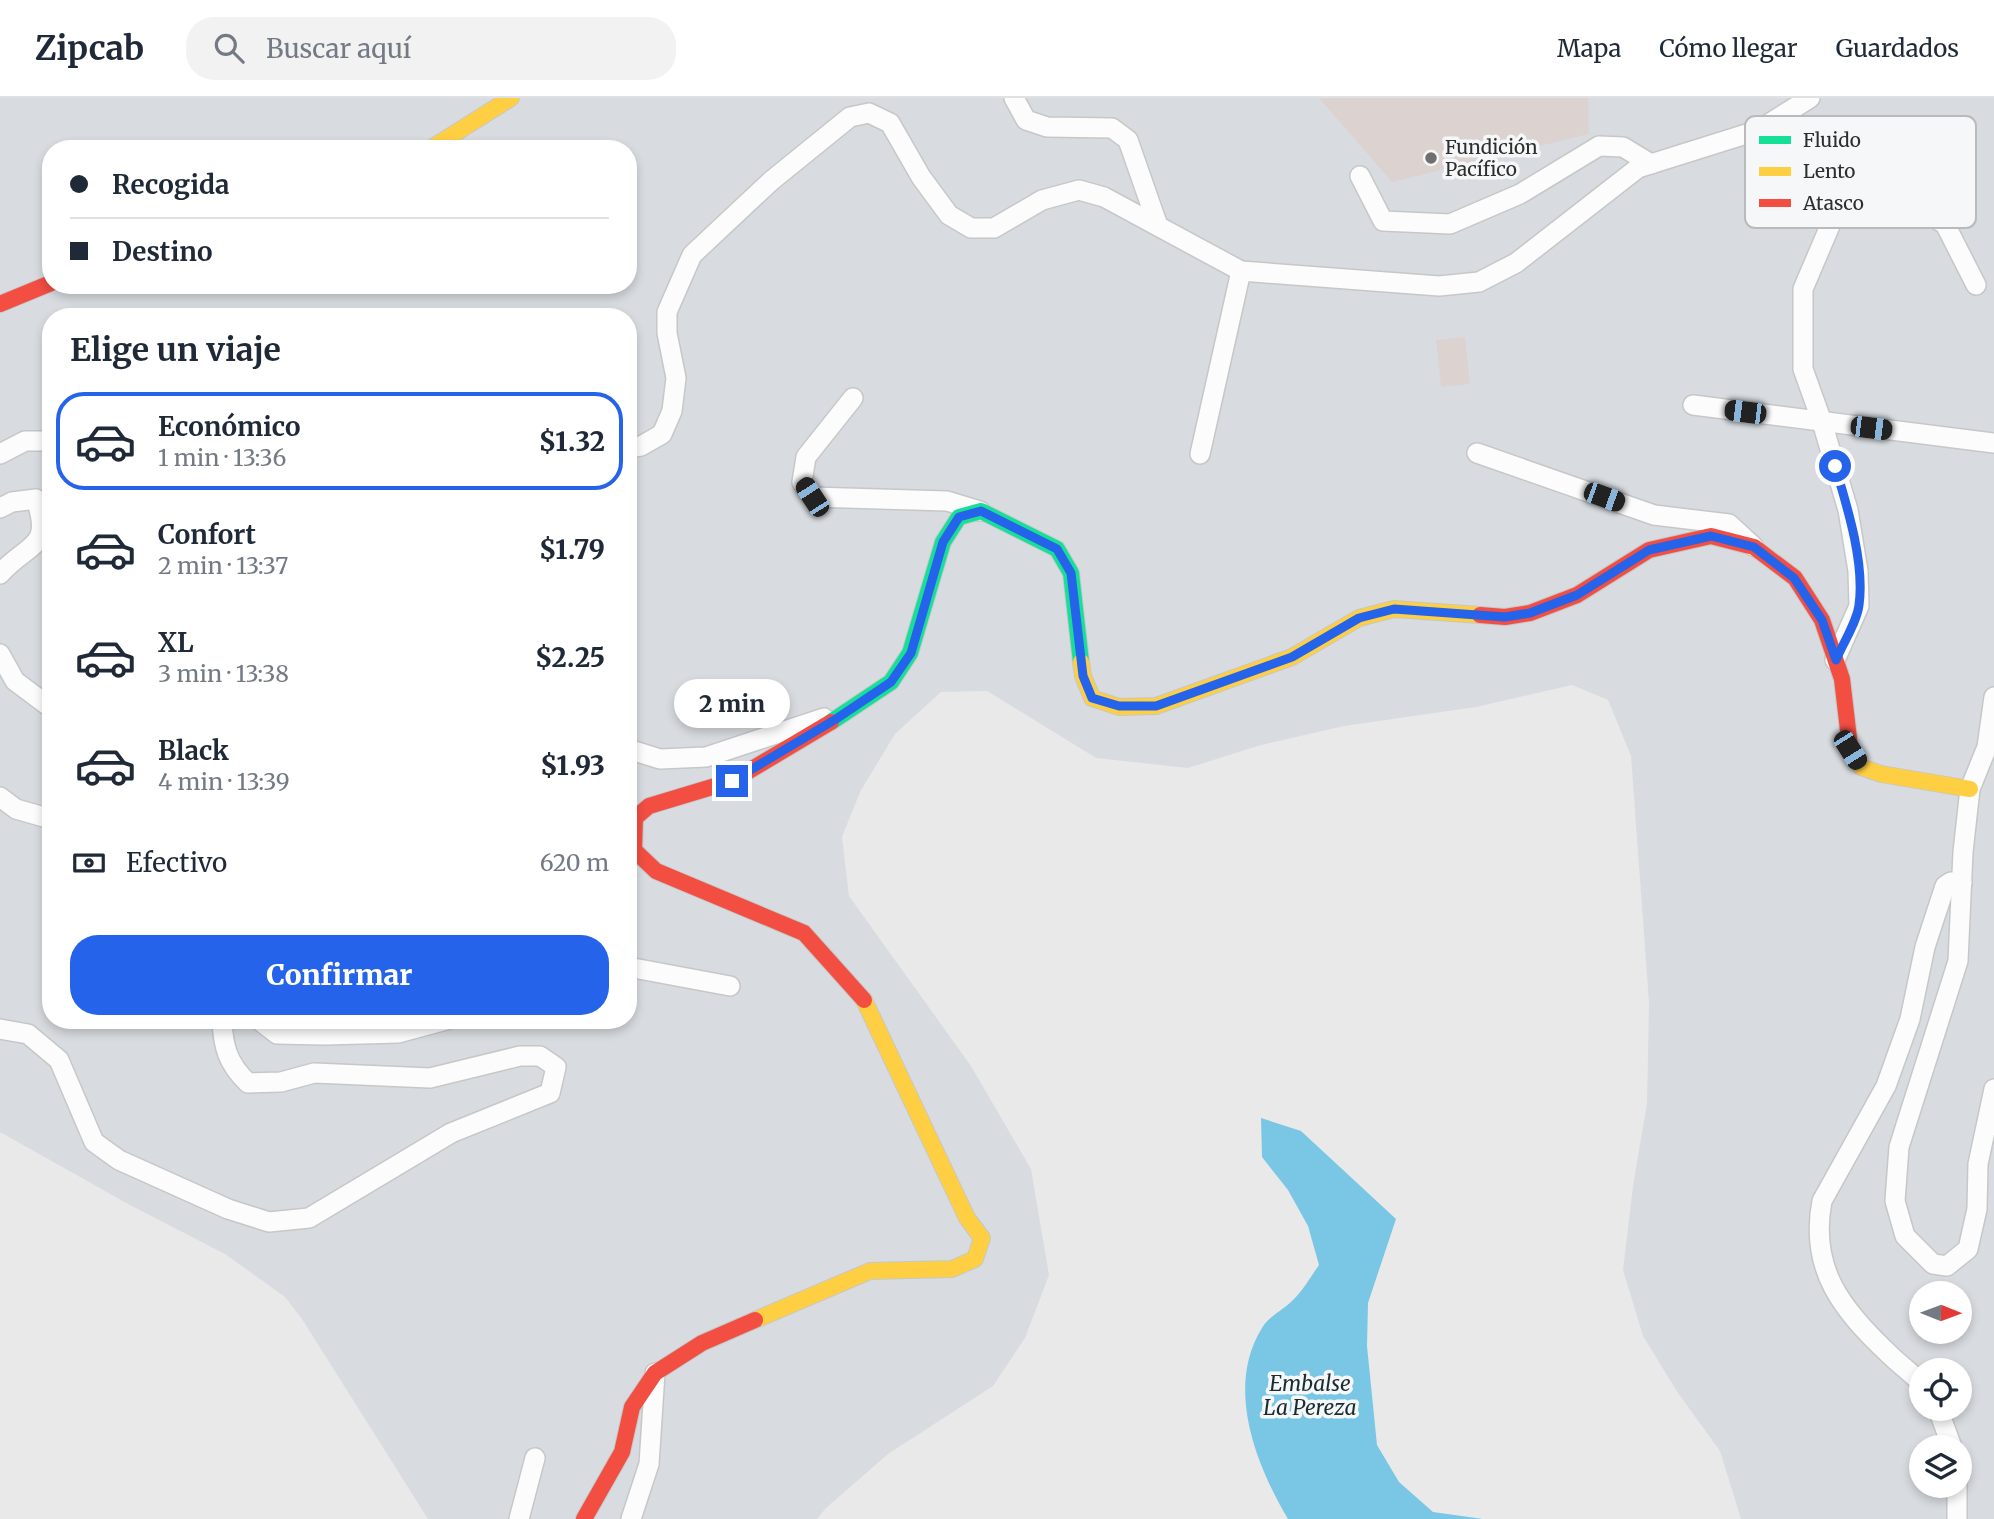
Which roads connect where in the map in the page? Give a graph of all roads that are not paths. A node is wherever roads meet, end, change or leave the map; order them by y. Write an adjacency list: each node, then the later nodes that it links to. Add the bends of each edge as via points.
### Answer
1 (511, 98): 6 (street)
2 (1014, 98): 9 (street, via 1026,120 1047,127 1112,128 1128,140)
3 (1810, 98): 4 (street)
4 (1781, 116)
5 (1745, 134): 7 (street)
6 (444, 140)
7 (1651, 164): 8 (street, via 1623,147 1599,146 1520,194 1450,224 1383,221); 12 (street, via 1638,168 1516,263 1479,282 1439,286)
8 (1360, 176)
9 (1158, 226): 12 (street); 21 (street, via 1104,197 1079,190 1042,200 994,228 971,228 948,215 890,123 869,113 850,117 771,181 692,255 667,312 676,378 672,411 662,433)
10 (1829, 228): 18 (street, via 1802,289 1803,369)
11 (1947, 228): 13 (street)
12 (1241, 271): 24 (street)
13 (1976, 285)
14 (42, 287): 15 (street)
15 (0, 304)
16 (853, 398): 26 (street, via 806,457 802,482 812,497 947,501)
17 (1693, 405): 18 (street)
18 (1822, 422): 20 (street); 32 (street, via 1848,510 1858,571 1859,606)
19 (42, 441): 23 (street, via 25,442)
20 (1994, 443)
21 (637, 447)
22 (1478, 453): 29 (street, via 1654,514 1729,524)
23 (0, 454)
24 (1200, 454)
25 (0, 508): 27 (street, via 36,499)
26 (981, 511): 29 (street, via 1057,549 1071,573 1083,676 1092,698 1119,706 1156,706 1292,657 1359,618 1394,609 1505,617 1530,613 1577,595 1649,550 1711,536); 35 (street, via 959,517 943,542 911,653 891,682)
27 (42, 519)
28 (42, 526): 30 (street, via 38,542)
29 (1754, 547): 32 (street, via 1794,578 1822,620)
30 (0, 574)
31 (0, 654): 34 (street, via 15,681)
32 (1836, 660): 37 (street, via 1850,750 1861,767)
33 (1994, 697): 37 (street, via 1987,747)
34 (42, 701)
35 (852, 709): 36 (street, via 706,757 660,759); 40 (street, via 732,781 649,806)
36 (637, 752)
37 (1970, 789): 42 (street)
38 (0, 797): 39 (street, via 16,809)
39 (42, 816)
40 (637, 816)
41 (637, 853): 51 (street, via 656,871 804,933 855,988 967,1219 982,1238 975,1259 952,1269 870,1271 702,1343)
42 (1962, 883): 49 (street, via 1958,961 1899,1147 1895,1201 1905,1236 1933,1264 1947,1266 1968,1249 1977,1209 1978,1164); 50 (street, via 1945,886 1925,947 1910,1019 1885,1086 1822,1201 1818,1230 1822,1261 1840,1301)
43 (637, 969): 44 (street)
44 (730, 986)
45 (222, 1029): 48 (street, via 223,1046 233,1070 248,1083 281,1082 314,1073 430,1078 520,1055 540,1056 556,1068 551,1093 452,1133 309,1218 269,1222 228,1209 119,1160 94,1143 59,1060 28,1034)
46 (271, 1029): 47 (street, via 277,1034 325,1035)
47 (410, 1029)
48 (0, 1030)
49 (1994, 1089)
50 (1909, 1372)
51 (655, 1373): 55 (street, via 632,1407 622,1452); 56 (street, via 649,1464)
52 (535, 1458): 54 (street)
53 (1957, 1498): 57 (street)
54 (519, 1519)
55 (584, 1519)
56 (631, 1519)
57 (1957, 1519)

